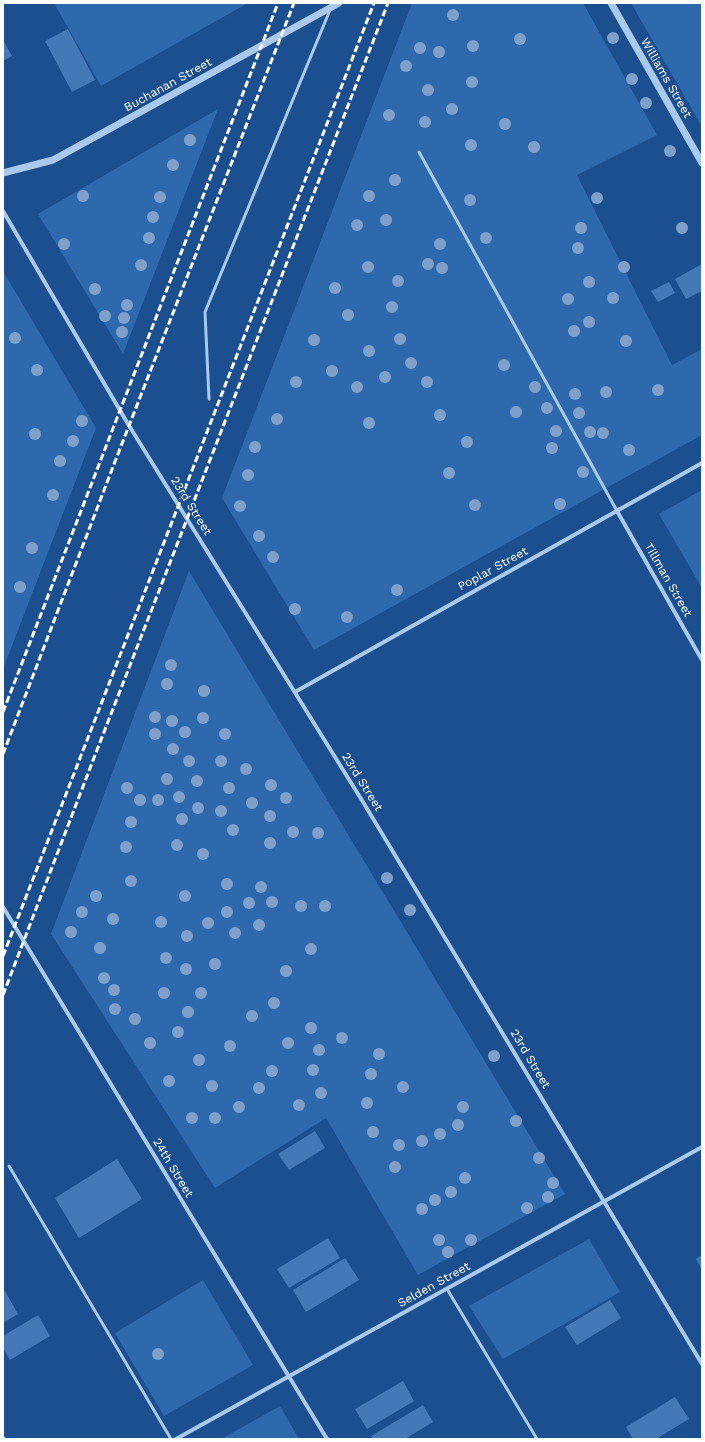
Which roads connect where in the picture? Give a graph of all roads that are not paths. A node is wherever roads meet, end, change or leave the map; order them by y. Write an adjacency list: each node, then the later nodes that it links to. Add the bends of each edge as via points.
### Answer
1 (339, 3): 3 (street, Buchanan Street)
2 (611, 3): 5 (street, Williams Street)
3 (331, 8): 6 (street, Buchanan Street, via 53,160); 8 (lane, via 205,312)
4 (419, 152): 10 (lane)
5 (702, 163)
6 (3, 173)
7 (3, 211): 12 (street, 23rd Street, via 132,430)
8 (209, 399)
9 (702, 463): 10 (street, Poplar Street)
10 (618, 510): 11 (street, Tillman Street); 12 (street, Poplar Street)
11 (702, 660)
12 (295, 692): 16 (street, 23rd Street)
13 (3, 907): 19 (street, 24th Street)
14 (702, 1147): 16 (street, Selden Street)
15 (9, 1166): 20 (lane)
16 (604, 1202): 17 (street, Selden Street); 18 (street, 23rd Street)
17 (447, 1289): 19 (street, Selden Street); 23 (lane)
18 (702, 1364)
19 (289, 1377): 21 (street, Selden Street); 22 (street, 24th Street)
20 (171, 1439)
21 (176, 1439)
22 (327, 1439)
23 (537, 1439)

